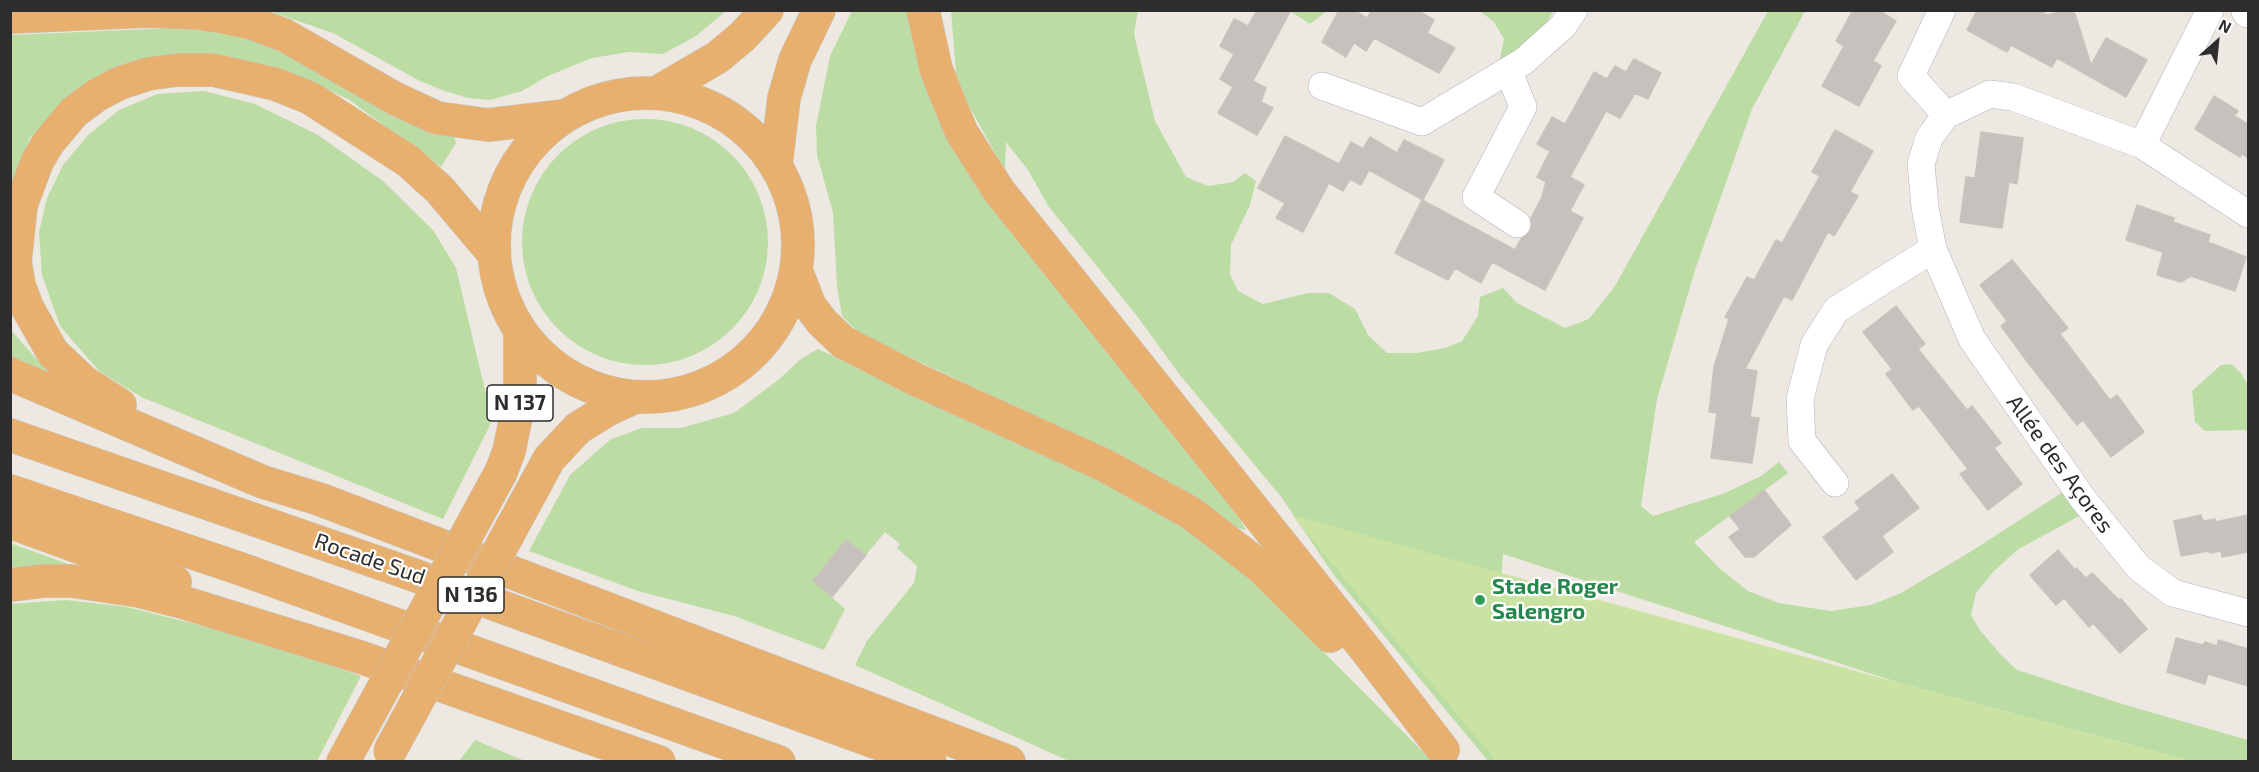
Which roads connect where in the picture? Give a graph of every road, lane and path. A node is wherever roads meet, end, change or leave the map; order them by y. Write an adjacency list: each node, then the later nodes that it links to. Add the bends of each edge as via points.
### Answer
1 (152, 10): 8 (highway)
2 (767, 10): 12 (highway, via 718,57)
3 (819, 10): 16 (highway, via 795,60 784,98)
4 (923, 10): 35 (highway, via 936,69 962,133 999,191)
5 (1574, 10): 10 (street, via 1545,44)
6 (1942, 10): 13 (street, via 1911,76)
7 (2210, 10): 15 (street)
8 (147, 11): 9 (highway); 14 (highway, via 196,13 252,23 284,36 437,118 488,125)
9 (10, 17)
10 (1509, 72): 11 (street, via 1422,122); 18 (street, via 1523,107 1476,197)
11 (1322, 87)
12 (658, 92): 14 (highway, via 609,96); 16 (highway, via 686,97 737,122)
13 (1946, 115): 15 (street, Allée des Açores, via 1990,94 2013,97); 19 (street, Allée des Açores, via 1929,138 1921,164)
14 (564, 116): 20 (highway, via 529,146 505,186 498,208)
15 (2142, 145): 17 (street, Allée des Açores)
16 (776, 164): 21 (highway, via 794,205 799,250)
17 (2248, 214)
18 (1517, 224)
19 (1933, 249): 26 (street, via 1836,310 1814,345 1800,399 1802,441); 31 (street, Allée des Açores, via 1972,339 2118,544 2139,568 2173,593)
20 (494, 254): 22 (highway, via 502,294); 28 (highway, via 441,190 381,142 310,98 242,75 177,69 139,77 97,94 74,112 48,143 21,205 15,262 27,307 53,353 84,382 115,403 270,470)
21 (796, 273): 24 (highway, via 780,319 743,363 708,384 685,392); 35 (highway, via 810,306 843,342 915,380 1104,465 1191,513 1228,540 1296,601)
22 (520, 330): 24 (highway, via 551,364 570,376 612,393); 33 (highway, N 137, bridge, via 520,398 510,451)
23 (10, 375): 28 (highway, via 263,482)
24 (635, 397): 34 (highway, N 137, bridge, via 578,428 549,459)
25 (10, 435): 38 (highway, Rocade Sud / N 136, via 444,585)
26 (1835, 483)
27 (10, 491): 37 (highway, N 136, via 230,565)
28 (319, 499): 39 (highway)
29 (10, 522): 32 (highway, via 232,604)
30 (10, 585): 32 (highway, via 72,581 138,591)
31 (2248, 613)
32 (363, 658): 36 (highway)
33 (349, 751)
34 (388, 756)
35 (1448, 756)
36 (659, 762)
37 (779, 762)
38 (930, 762)
39 (1009, 762)

